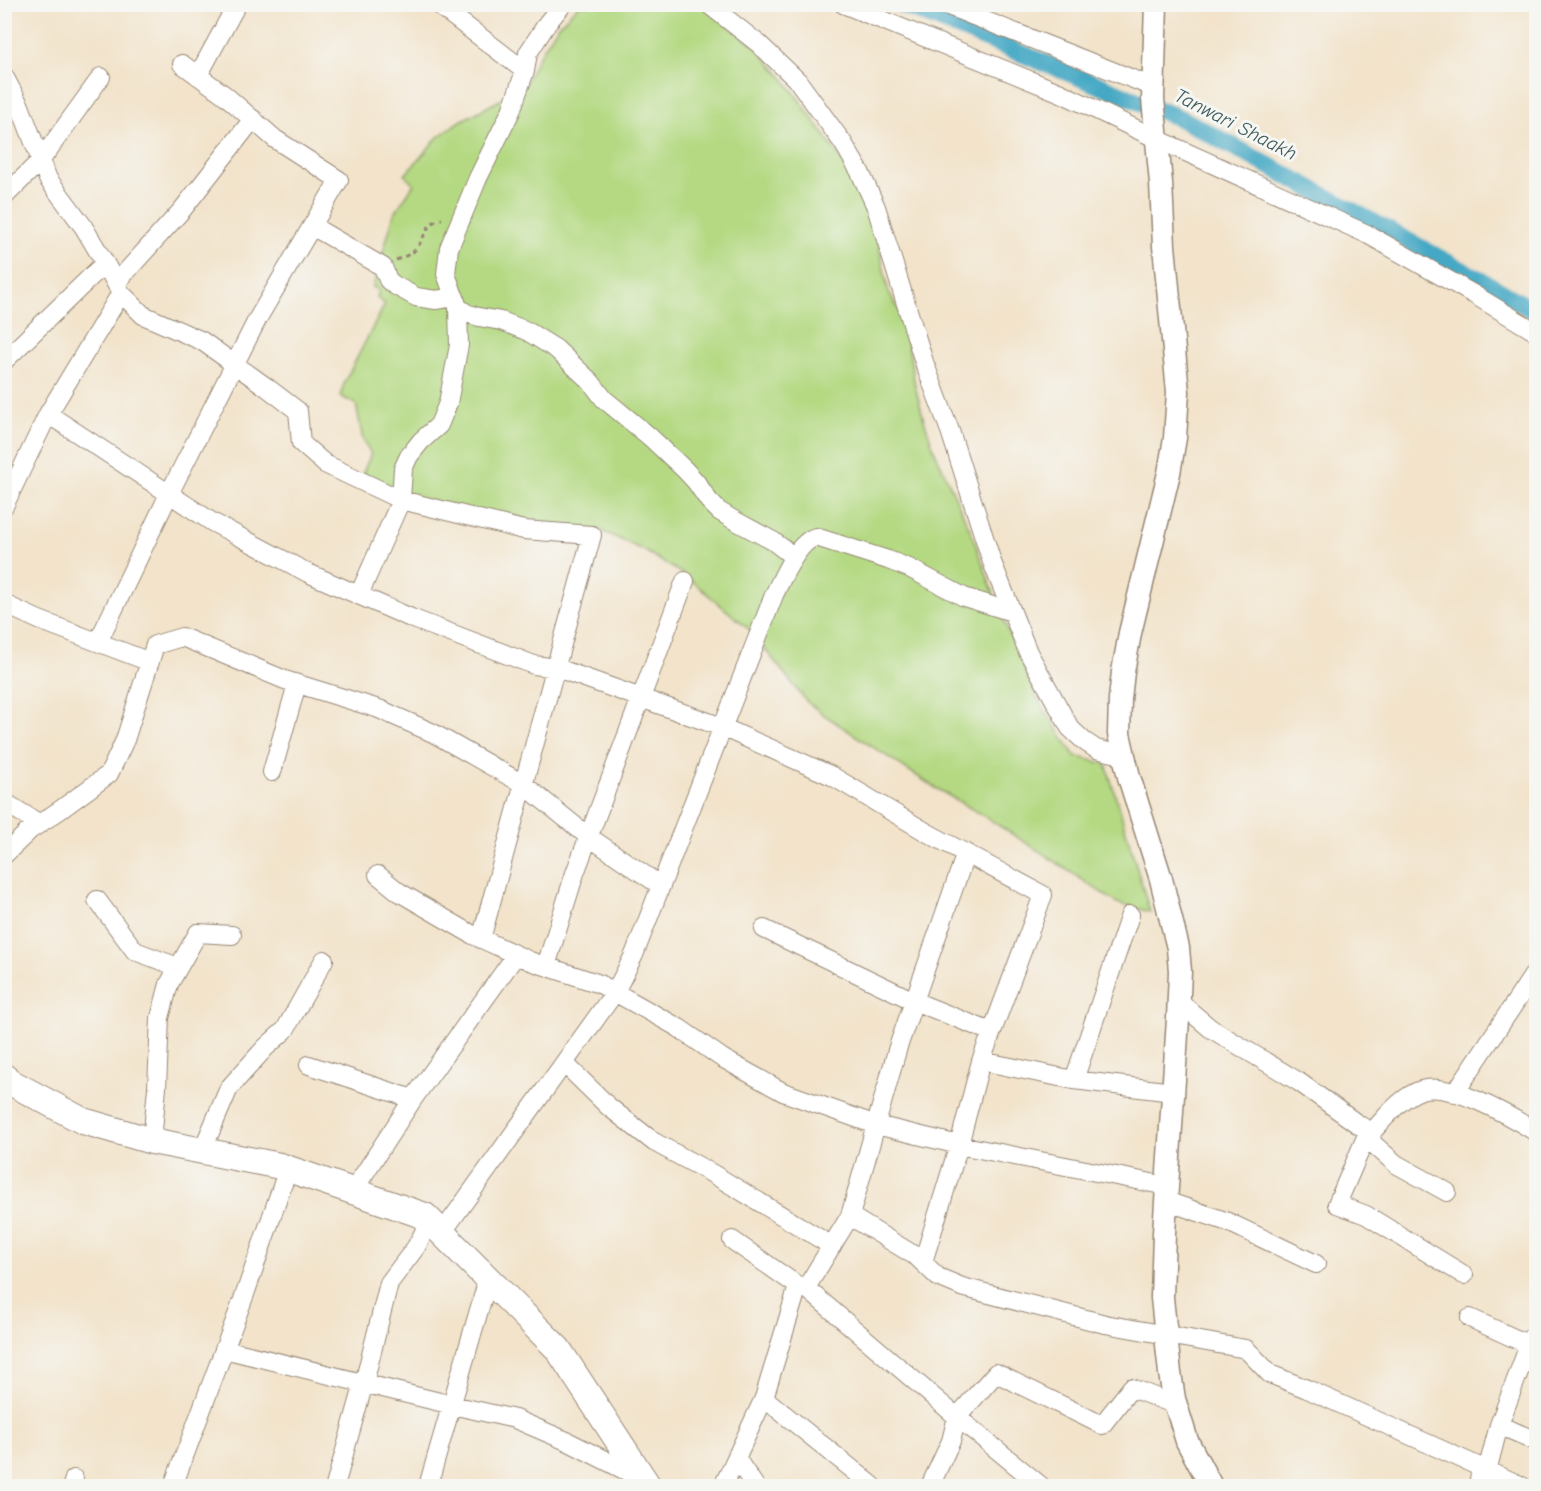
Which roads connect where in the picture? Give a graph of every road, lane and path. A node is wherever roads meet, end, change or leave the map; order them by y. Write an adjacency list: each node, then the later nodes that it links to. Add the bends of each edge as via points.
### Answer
1 (437, 4): 9 (street)
2 (562, 4): 9 (street, via 528,52)
3 (708, 4): 35 (street, via 798,81 860,172 876,207 924,362)
4 (843, 4): 15 (street)
5 (943, 4): 13 (street)
6 (1156, 4): 13 (street)
7 (232, 7): 11 (street)
8 (182, 64): 11 (street)
9 (525, 71): 23 (street, via 449,248 446,274)
10 (4, 76): 16 (street)
11 (198, 76): 14 (street)
12 (101, 77): 16 (street)
13 (1153, 93): 15 (street)
14 (253, 119): 19 (street, via 275,139 339,180); 22 (street)
15 (1156, 131): 24 (street, via 1367,234); 42 (street, via 1178,392 1169,473 1123,672 1119,715)
16 (41, 160): 17 (street); 20 (street, via 48,179)
17 (4, 197)
18 (444, 219): 21 (path, via 436,219 412,253)
19 (312, 226): 21 (street); 26 (street)
20 (105, 263): 22 (street); 25 (street)
21 (383, 267): 23 (street, via 388,280 416,297)
22 (118, 288): 26 (street, via 143,315 202,341); 27 (street)
23 (456, 302): 29 (street, via 459,345 448,404 439,425 409,456 403,469); 31 (street, via 466,313 527,331 556,349 604,399 685,470 719,511)
24 (1536, 332)
25 (4, 361)
26 (235, 364): 28 (street); 29 (street, via 298,411 301,443 325,464)
27 (48, 414): 28 (street); 30 (street)
28 (169, 494): 33 (street, via 212,522); 36 (street)
29 (402, 500): 33 (street); 38 (street, via 524,530 592,535)
30 (4, 506)
31 (794, 557): 35 (street, via 810,538 816,537 909,568 964,597); 41 (street, via 774,595)
32 (685, 581): 40 (street)
33 (359, 595): 38 (street, via 534,665)
34 (4, 604): 36 (street)
35 (1012, 612): 42 (street, via 1028,652 1070,728 1096,749)
36 (98, 642): 37 (street)
37 (150, 662): 39 (street, via 155,645 182,637); 46 (street, via 125,740 109,774)
38 (555, 668): 40 (street); 44 (street)
39 (297, 684): 43 (street); 44 (street, via 379,709 433,733)
40 (641, 698): 41 (street); 47 (street)
41 (722, 727): 48 (street, via 832,776); 51 (street)
42 (1122, 755): 64 (street, via 1171,913 1178,948)
43 (272, 772)
44 (523, 784): 47 (street); 56 (street)
45 (4, 801): 46 (street)
46 (39, 824): 49 (street)
47 (589, 837): 51 (street); 59 (street)
48 (966, 853): 63 (street); 65 (street, via 1043,895)
49 (4, 855)
50 (378, 875): 56 (street, via 399,892)
51 (661, 885): 62 (street, via 634,956)
52 (97, 900): 60 (street, via 135,951)
53 (1130, 915): 70 (street)
54 (764, 929): 63 (street)
55 (232, 934): 60 (street, via 198,933)
56 (481, 939): 57 (street)
57 (516, 955): 59 (street); 73 (street)
58 (324, 960): 79 (street, via 285,1030 229,1088)
59 (546, 966): 62 (street)
60 (178, 967): 77 (street, via 160,1018)
61 (1536, 971): 72 (street)
62 (615, 992): 67 (street); 74 (street, via 783,1092)
63 (914, 1001): 65 (street); 74 (street)
64 (1179, 1002): 71 (street); 75 (street, via 1210,1028)
65 (991, 1032): 66 (street)
66 (981, 1061): 70 (street); 78 (street)
67 (564, 1063): 85 (street); 87 (street, via 609,1107 654,1142)
68 (309, 1065): 73 (street)
69 (4, 1077): 77 (main road, via 83,1121)
70 (1074, 1080): 71 (street)
71 (1173, 1092): 83 (street)
72 (1455, 1093): 75 (street, via 1445,1089 1422,1090 1403,1101); 76 (street, via 1510,1116)
73 (413, 1099): 81 (street)
74 (876, 1125): 78 (street); 84 (street)
75 (1371, 1131): 82 (street, via 1371,1142 1396,1164); 90 (street, via 1337,1204 1366,1215)
76 (1536, 1132)
77 (152, 1141): 79 (main road)
78 (959, 1145): 83 (street); 88 (street)
79 (202, 1151): 80 (main road)
80 (288, 1169): 81 (main road); 95 (street)
81 (353, 1191): 85 (main road, via 425,1216)
82 (1447, 1192)
83 (1166, 1193): 89 (street); 94 (street, via 1162,1298)
84 (850, 1216): 87 (street); 88 (street)
85 (436, 1227): 91 (main road); 96 (street, via 389,1283)
86 (732, 1240): 92 (street)
87 (831, 1246): 92 (street)
88 (923, 1262): 94 (street, via 938,1277 962,1287 1106,1324)
89 (1316, 1264)
90 (1464, 1275)
91 (488, 1279): 98 (street); 105 (main road, via 558,1349)
92 (802, 1287): 97 (street); 100 (street)
93 (1470, 1318): 101 (street, via 1530,1341)
94 (1166, 1335): 99 (street); 104 (street, via 1246,1349 1270,1374)
95 (224, 1349): 96 (street); 106 (street)
96 (364, 1383): 98 (street); 107 (street)
97 (764, 1398): 103 (street); 111 (street)
98 (452, 1405): 105 (street, via 515,1419 569,1442); 108 (street)
99 (1176, 1405): 100 (street, via 1131,1388 1102,1425 996,1372); 114 (street, via 1187,1441)
100 (957, 1417): 112 (street, via 951,1441); 113 (street)
101 (1499, 1425): 102 (street); 104 (street)
102 (1536, 1441)
103 (736, 1458): 109 (street); 110 (street)
104 (1484, 1469): 115 (street); 116 (street)
105 (645, 1483)
106 (173, 1486)
107 (335, 1486)
108 (428, 1486)
109 (723, 1486)
110 (755, 1486)
111 (873, 1486)
112 (930, 1486)
113 (1041, 1486)
114 (1211, 1486)
115 (1478, 1486)
116 (1522, 1486)

